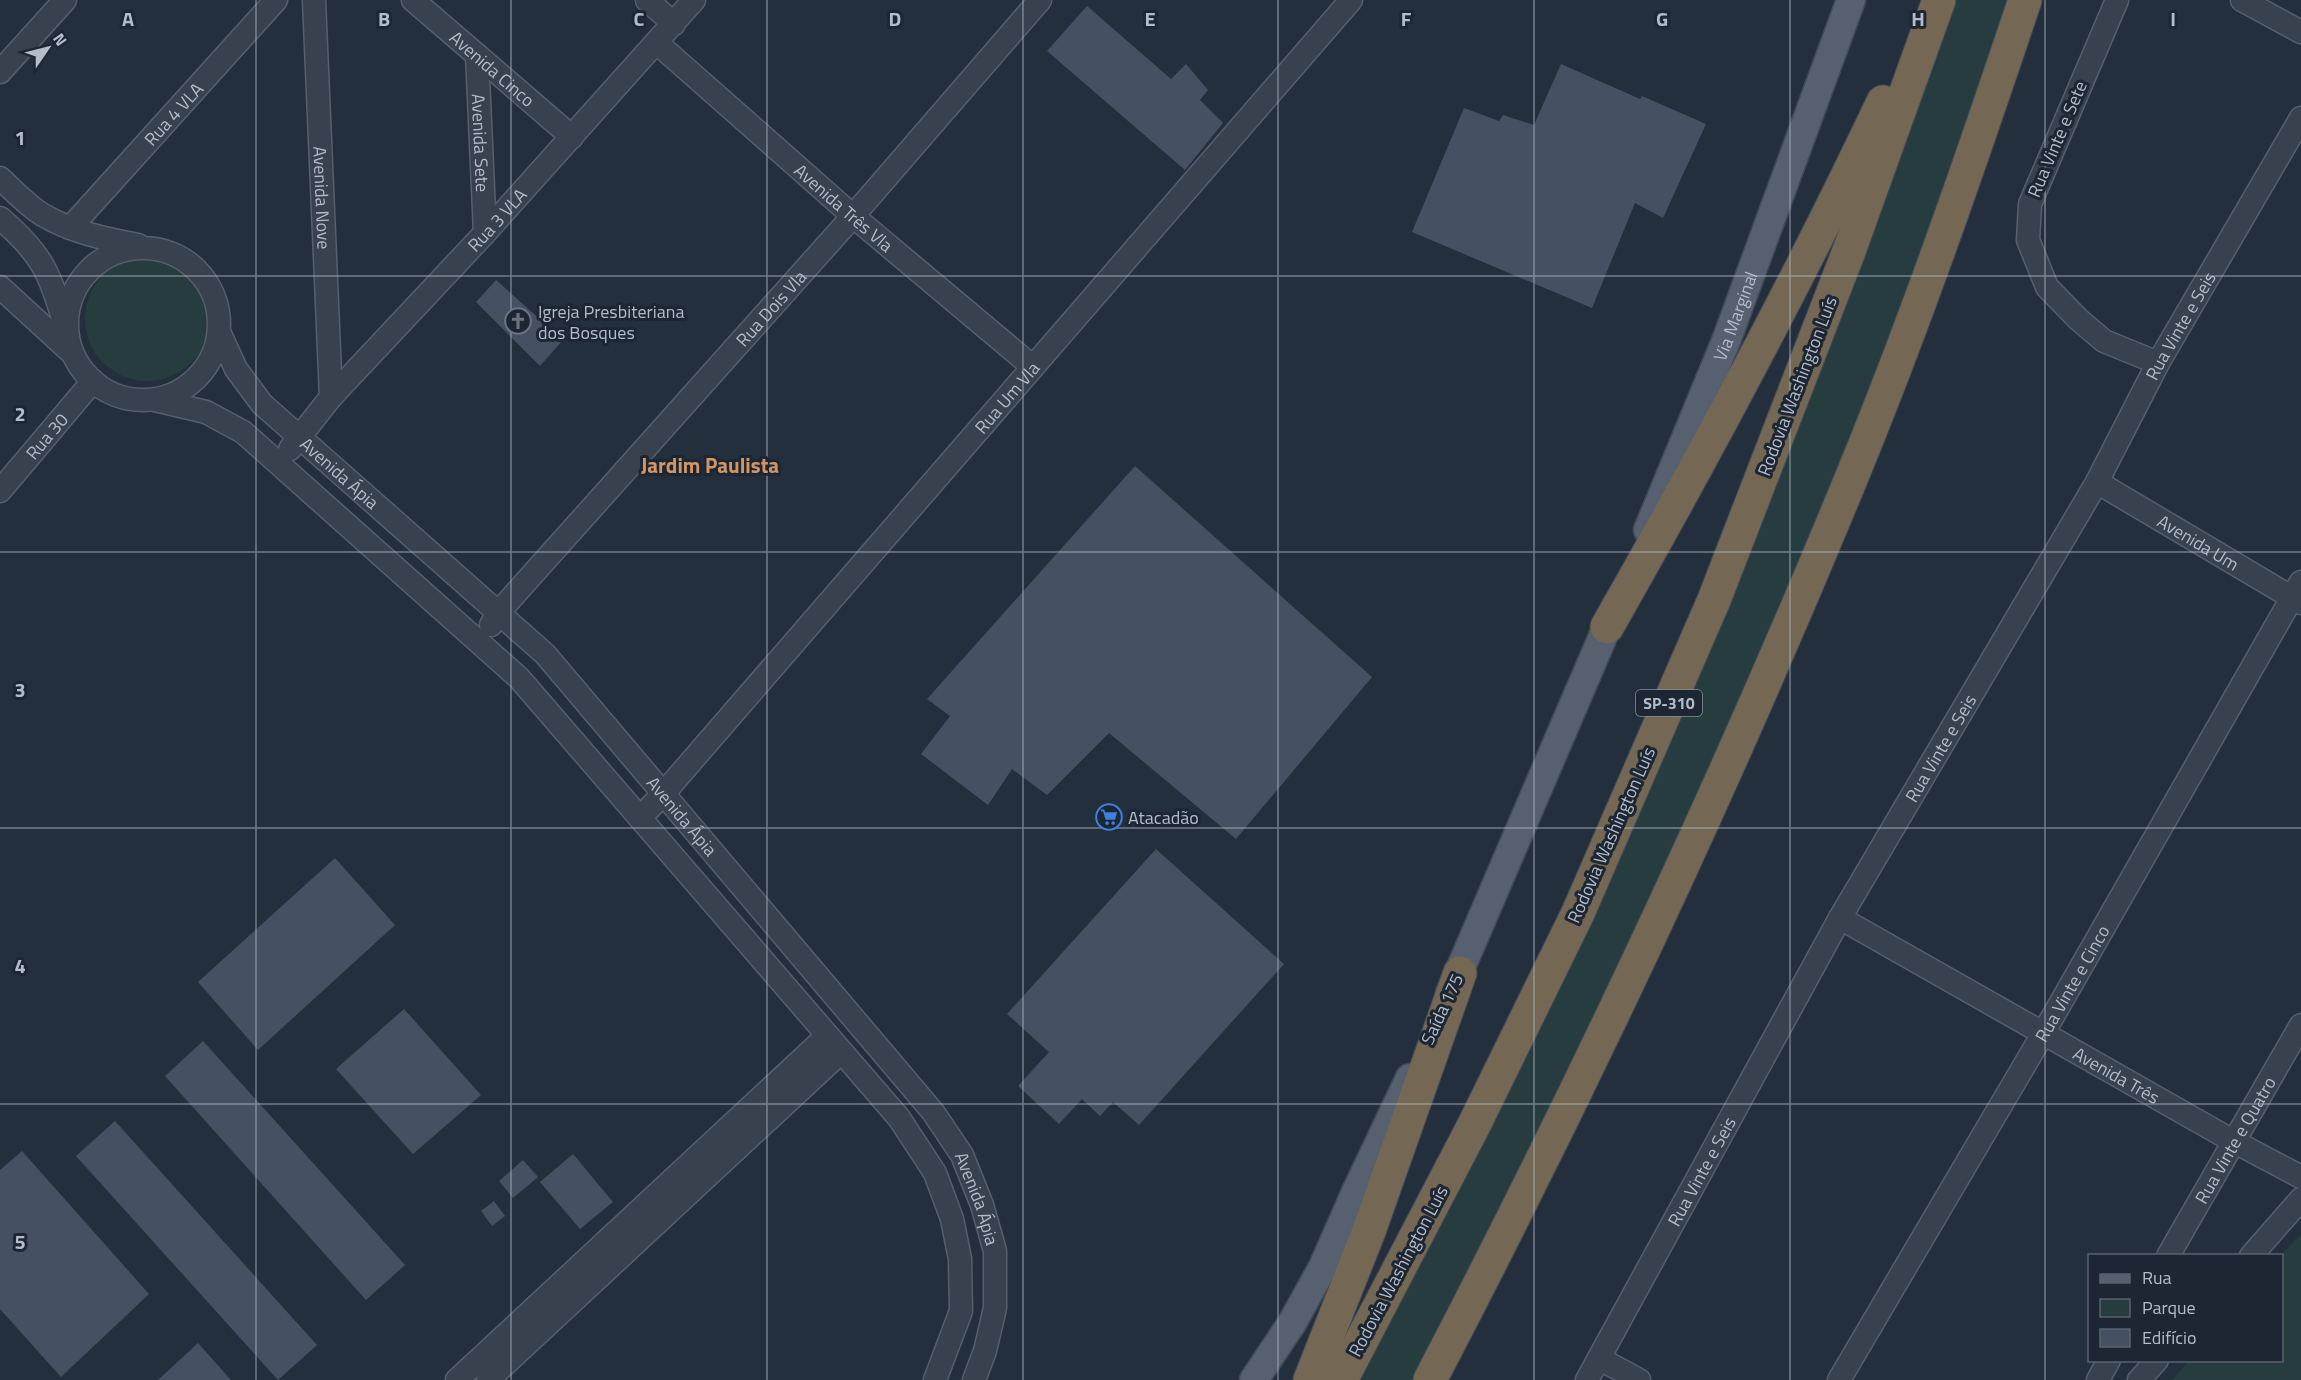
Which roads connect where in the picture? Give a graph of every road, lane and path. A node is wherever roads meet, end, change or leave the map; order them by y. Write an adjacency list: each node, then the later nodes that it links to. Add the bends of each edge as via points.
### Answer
1 (65, 0): 19 (street)
2 (276, 0): 25 (street, Rua 4 VLA)
3 (314, 0): 35 (street, Avenida Nove)
4 (413, 0): 18 (street, Avenida Cinco)
5 (646, 0): 15 (street)
6 (694, 0): 15 (street, Rua 3 VLA)
7 (1040, 0): 23 (street, Rua Dois Vla)
8 (1351, 0): 33 (street, Rua Um Vla)
9 (1851, 0): 43 (main road, Via Marginal, via 1726,341)
10 (1932, 0): 43 (highway, via 1762,348)
11 (1939, 0): 67 (highway, Rodovia Washington Luís / SP-310, via 1849,251 1700,632 1578,913 1474,1125)
12 (2025, 0): 55 (highway, via 1921,301 1855,469 1700,826)
13 (2117, 0): 32 (street, Rua Vinte e Sete, via 2030,204 2028,240 2047,286 2078,319 2104,341)
14 (2242, 0): 16 (street)
15 (674, 24): 17 (street, Rua 3 VLA)
16 (2301, 33)
17 (657, 43): 21 (street, Rua 3 VLA); 23 (street, Avenida Três Vla)
18 (477, 55): 21 (street, Avenida Cinco); 26 (street, Avenida Sete)
19 (0, 72)
20 (2301, 118): 32 (street, Rua Vinte e Seis)
21 (572, 137): 26 (street, Rua 3 VLA)
22 (0, 178): 25 (street, via 43,215)
23 (853, 216): 33 (street, Avenida Três Vla); 42 (street, Rua Dois Vla)
24 (0, 219): 29 (street, via 24,239 47,271)
25 (70, 228): 27 (street)
26 (485, 233): 35 (street, Rua 3 VLA)
27 (148, 247): 29 (street, via 122,249 98,261 80,279 69,303); 30 (street, via 172,252 194,266 210,285 219,308)
28 (0, 286): 31 (street)
29 (66, 329): 31 (street)
30 (220, 334): 36 (street, via 213,357 199,377 179,392); 37 (street, Avenida Ápia, via 236,369 262,404)
31 (72, 353): 34 (street)
32 (2158, 363): 39 (street, Rua Vinte e Seis)
33 (1033, 367): 45 (street, Rua Um Vla)
34 (93, 381): 36 (street, via 127,399); 40 (street, Rua 30)
35 (331, 397): 37 (street, Rua 3 VLA)
36 (155, 400): 38 (street, Avenida Ápia, via 206,412 243,432)
37 (300, 438): 38 (street, Rua 3 VLA); 42 (street, Avenida Ápia)
38 (278, 461): 44 (street, Avenida Ápia)
39 (2097, 482): 41 (street, Avenida Um); 47 (street, Rua Vinte e Seis)
40 (0, 491)
41 (2298, 595): 50 (street, Rua Vinte e Cinco)
42 (498, 613): 44 (street, Rua Dois Vla); 45 (street, Avenida Ápia, via 545,654)
43 (1607, 627): 48 (main road, Saída 175)
44 (482, 644): 46 (street, Avenida Ápia, via 519,678)
45 (663, 794): 46 (street, Rua Um Vla); 64 (street, Avenida Ápia, via 933,1112 962,1155 995,1251 995,1308)
46 (639, 818): 51 (street, Avenida Ápia)
47 (1840, 918): 50 (street, Avenida Três); 58 (street, Rua Vinte e Seis)
48 (1460, 973): 65 (main road, Saída 175, via 1323,1267); 66 (highway, via 1369,1231)
49 (2301, 1025): 52 (street, Rua Vinte e Quatro)
50 (2044, 1032): 52 (street, Avenida Três); 72 (street, Rua Vinte e Cinco)
51 (834, 1044): 61 (street); 62 (street); 63 (street, Avenida Ápia, via 898,1118 935,1173 952,1219 960,1259 961,1311)
52 (2233, 1141): 53 (street, Avenida Três); 56 (street, Rua Vinte e Quatro)
53 (2301, 1177)
54 (2301, 1199): 57 (street)
55 (1518, 1211): 68 (highway); 69 (highway)
56 (2169, 1254)
57 (2252, 1254)
58 (1600, 1359): 70 (street, Rua Vinte e Seis); 71 (street)
59 (2108, 1362): 73 (street)
60 (2155, 1362): 74 (street)
61 (457, 1380)
62 (488, 1380)
63 (935, 1380)
64 (974, 1380)
65 (1254, 1380)
66 (1310, 1380)
67 (1341, 1380)
68 (1430, 1380)
69 (1447, 1380)
70 (1587, 1380)
71 (1639, 1380)
72 (1839, 1380)
73 (2098, 1380)
74 (2139, 1380)

